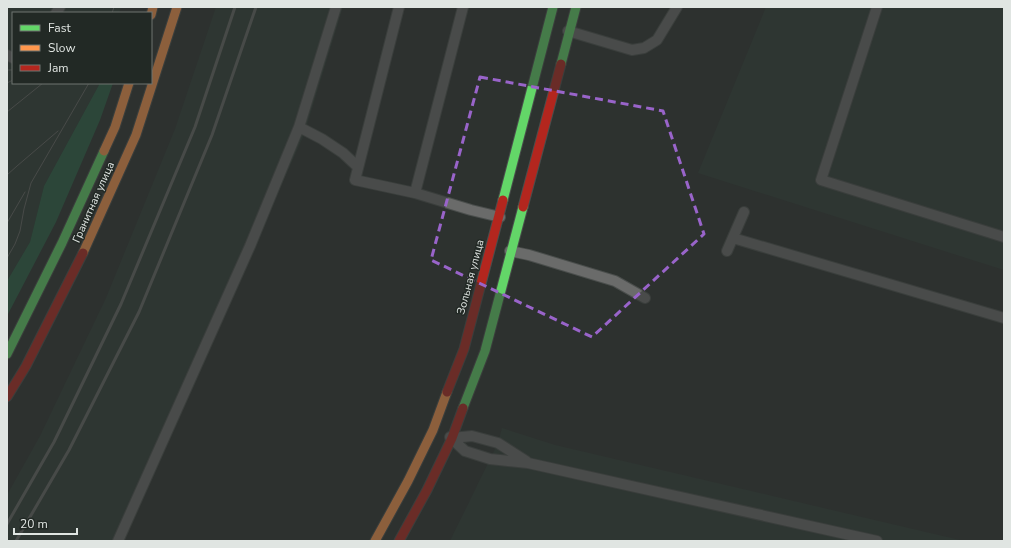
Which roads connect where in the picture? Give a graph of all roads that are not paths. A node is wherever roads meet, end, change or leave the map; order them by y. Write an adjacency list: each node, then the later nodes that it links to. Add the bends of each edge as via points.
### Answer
1 (177, 7): 26 (street, Гранитная улица, via 136,135 85,250)
2 (336, 7): 12 (lane)
3 (399, 7): 13 (lane)
4 (463, 7): 14 (lane)
5 (554, 7): 9 (street, Зольная улица)
6 (576, 7): 10 (street)
7 (677, 7): 10 (lane, via 657,40 644,48 632,50)
8 (877, 7): 18 (lane, via 821,180)
9 (549, 26): 10 (lane); 16 (street, Зольная улица)
10 (570, 32): 17 (street)
11 (129, 84): 25 (street, Гранитная улица, via 116,127)
12 (299, 127): 13 (lane, via 322,139); 30 (lane, via 250,246)
13 (358, 167): 14 (lane, via 355,180)
14 (415, 193): 16 (lane)
15 (744, 212): 19 (lane)
16 (498, 217): 17 (lane); 20 (street, Зольная улица)
17 (520, 222): 22 (street)
18 (1004, 237)
19 (733, 238): 21 (lane); 24 (lane)
20 (490, 247): 22 (lane); 27 (street, Зольная улица, via 464,349)
21 (727, 250)
22 (512, 251): 23 (lane, via 615,281); 28 (street, via 484,351)
23 (645, 298)
24 (1004, 318)
25 (7, 354)
26 (7, 398)
27 (433, 430): 28 (lane); 31 (street, Зольная улица)
28 (452, 438): 29 (lane, via 465,451 490,459); 29 (lane, via 472,436 498,443); 32 (street)
29 (528, 463): 33 (lane)
30 (118, 541)
31 (375, 541)
32 (399, 541)
33 (876, 541)

